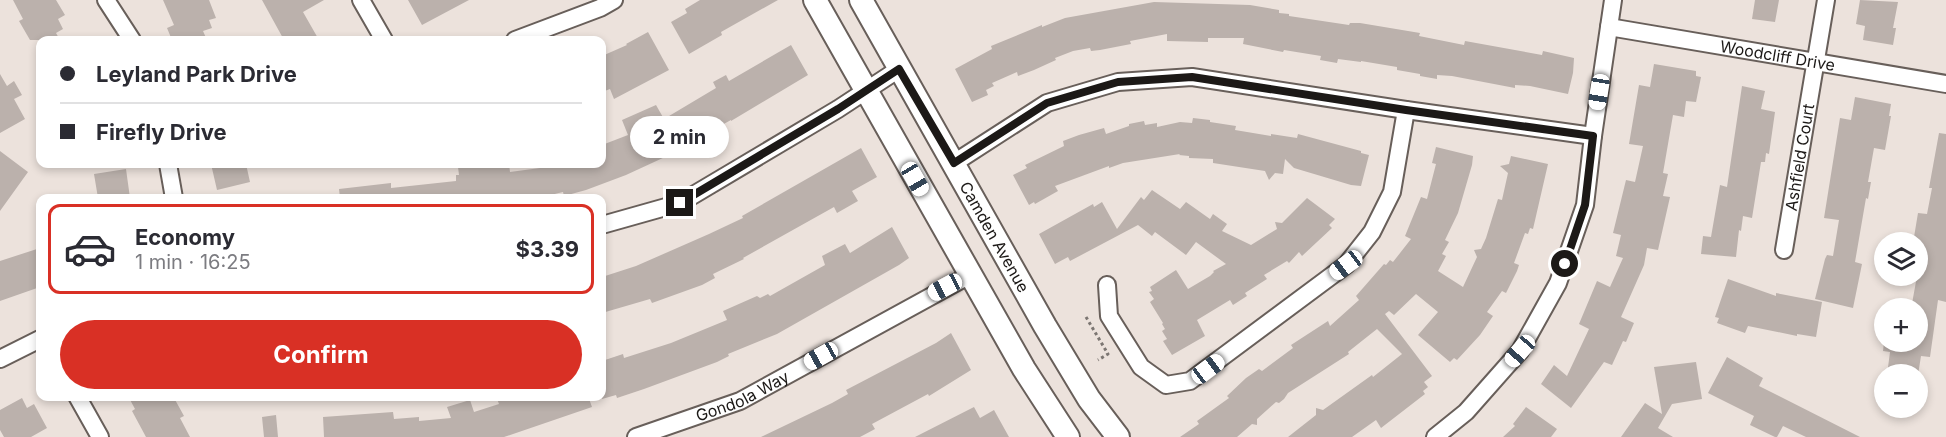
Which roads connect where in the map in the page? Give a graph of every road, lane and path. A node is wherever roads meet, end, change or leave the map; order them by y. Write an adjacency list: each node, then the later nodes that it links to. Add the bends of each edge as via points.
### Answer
1 (106, 0): 9 (street)
2 (361, 0): 10 (street)
3 (614, 0): 11 (street)
4 (814, 0): 15 (main road)
5 (861, 0): 13 (main road, Camden Avenue)
6 (1613, 0): 8 (street)
7 (1826, 0): 12 (street, Ashfield Court)
8 (1609, 27): 12 (street, Woodcliff Drive); 17 (street)
9 (129, 36)
10 (382, 36)
11 (526, 36)
12 (1815, 62): 14 (street, Woodcliff Drive); 22 (street, Ashfield Court)
13 (899, 69): 15 (street); 18 (main road, Camden Avenue)
14 (1946, 84)
15 (866, 90): 21 (street, via 680,203); 23 (main road)
16 (1406, 110): 17 (street); 18 (street, via 1192,77 1118,82 1047,103); 24 (street, via 1392,192 1372,232 1346,265 1190,381 1166,385 1141,367 1109,316)
17 (1593, 136): 34 (street, via 1585,205 1558,284 1520,351 1466,412)
18 (954, 163): 33 (main road, Camden Avenue, via 1045,326 1089,399)
19 (169, 168): 20 (street)
20 (173, 194)
21 (606, 224)
22 (1784, 250)
23 (970, 275): 31 (street, Gondola Way, via 740,401); 32 (main road)
24 (1107, 285)
25 (1086, 317): 28 (path, via 1108,354)
26 (36, 341): 27 (street)
27 (0, 359)
28 (1098, 360)
29 (80, 401): 30 (street)
30 (100, 437)
31 (636, 437)
32 (1068, 437)
33 (1118, 437)
34 (1435, 437)

